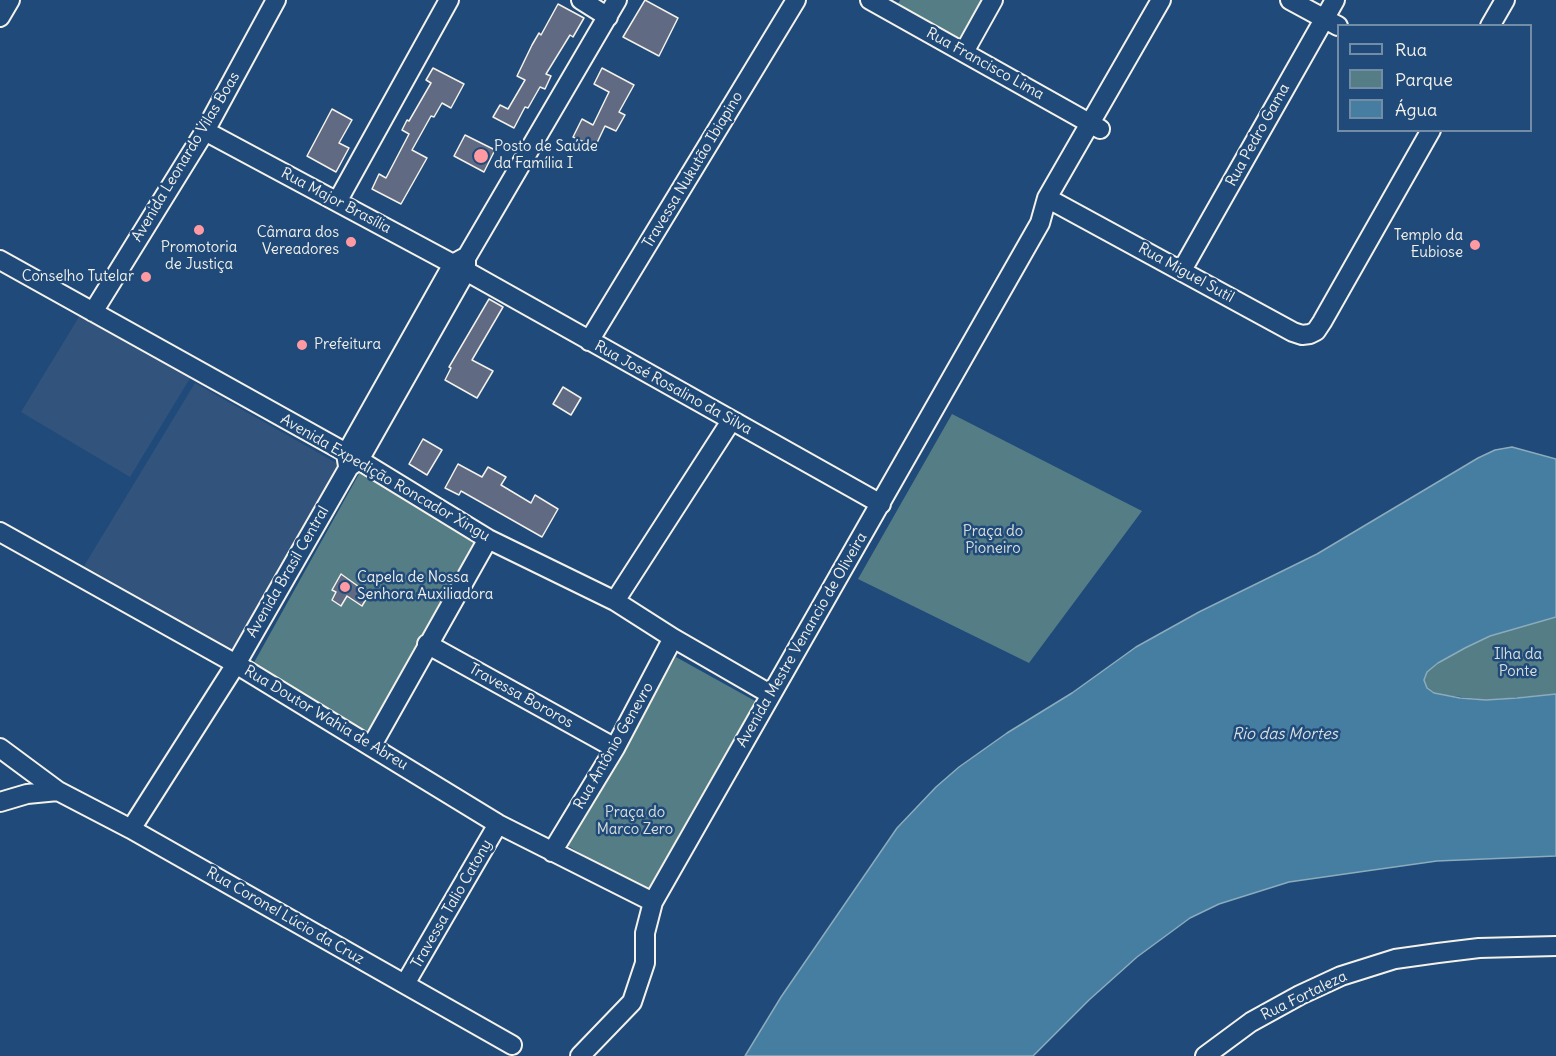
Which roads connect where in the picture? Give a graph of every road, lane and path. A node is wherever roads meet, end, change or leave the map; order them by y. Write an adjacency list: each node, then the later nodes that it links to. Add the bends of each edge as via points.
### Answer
1 (10, 0): 14 (street)
2 (275, 0): 20 (street, Avenida Leonardo Vilas Boas)
3 (449, 0): 23 (street)
4 (581, 0): 15 (street)
5 (617, 0): 15 (street, Avenida Brasil Central)
6 (796, 0): 28 (street, Travessa Nukutão Ibiapino)
7 (993, 0): 18 (street)
8 (1161, 0): 19 (street, Avenida Mestre Venancio de Oliveira)
9 (1174, 0): 19 (street, Avenida Mestre Venancio de Oliveira)
10 (1290, 0): 16 (street)
11 (1335, 0): 16 (street, Rua Pedro Gama)
12 (1505, 0): 17 (street)
13 (880, 2): 18 (street, Rua Francisco Lima)
14 (0, 17)
15 (608, 17): 25 (street, Avenida Brasil Central)
16 (1331, 22): 26 (street, Rua Pedro Gama)
17 (1491, 24)
18 (964, 52): 19 (street, Rua Francisco Lima)
19 (1095, 126): 22 (street, Avenida Mestre Venancio de Oliveira)
20 (205, 131): 23 (street, Rua Major Brasília); 27 (street, Avenida Leonardo Vilas Boas)
21 (1430, 132): 26 (street, Rua Miguel Sutil, via 1316,331 1302,335 1293,332)
22 (1053, 201): 26 (street, Rua Miguel Sutil); 31 (street, Avenida Mestre Venancio de Oliveira)
23 (337, 202): 25 (street, Rua Major Brasília)
24 (0, 260): 27 (street, Avenida Expedição Roncador Xingu)
25 (462, 264): 28 (street, Rua José Rosalino da Silva); 30 (street, Avenida Brasil Central)
26 (1182, 270)
27 (93, 312): 30 (street, Avenida Expedição Roncador Xingu)
28 (589, 341): 29 (street, Rua José Rosalino da Silva)
29 (731, 421): 31 (street, Rua José Rosalino da Silva); 34 (street)
30 (351, 461): 33 (street, Avenida Expedição Roncador Xingu); 37 (street, Avenida Brasil Central)
31 (881, 504): 38 (street, Avenida Mestre Venancio de Oliveira)
32 (0, 532): 37 (street, Rua Doutor Wahia de Abreu)
33 (488, 539): 34 (street, Avenida Expedição Roncador Xingu); 36 (street)
34 (615, 602): 35 (street, Avenida Expedição Roncador Xingu)
35 (673, 638): 38 (street, Avenida Expedição Roncador Xingu); 41 (street, Rua Antônio Genevro)
36 (427, 644): 39 (street); 41 (street, Travessa Bororos)
37 (236, 664): 39 (street, Rua Doutor Wahia de Abreu); 45 (street, Avenida Brasil Central)
38 (770, 694): 47 (street, Avenida Mestre Venancio de Oliveira)
39 (372, 746): 44 (street, Rua Doutor Wahia de Abreu)
40 (0, 748): 42 (street, Rua Coronel Lúcio da Cruz)
41 (615, 748): 46 (street, Rua Antônio Genevro)
42 (58, 791): 43 (street); 45 (street, Rua Coronel Lúcio da Cruz)
43 (0, 802)
44 (498, 824): 46 (street, Rua Doutor Wahia de Abreu); 49 (street, Travessa Talio Catony)
45 (131, 829): 49 (street, Rua Coronel Lúcio da Cruz)
46 (552, 852): 47 (street, Rua Doutor Wahia de Abreu)
47 (653, 902): 51 (street, Avenida Mestre Venancio de Oliveira, via 645,933 645,963 632,1002)
48 (1556, 946): 52 (street, Rua Fortaleza, via 1479,948 1395,959 1341,976 1300,995 1251,1022)
49 (405, 984): 50 (street, Rua Coronel Lúcio da Cruz)
50 (512, 1045)
51 (580, 1056)
52 (1205, 1056)

